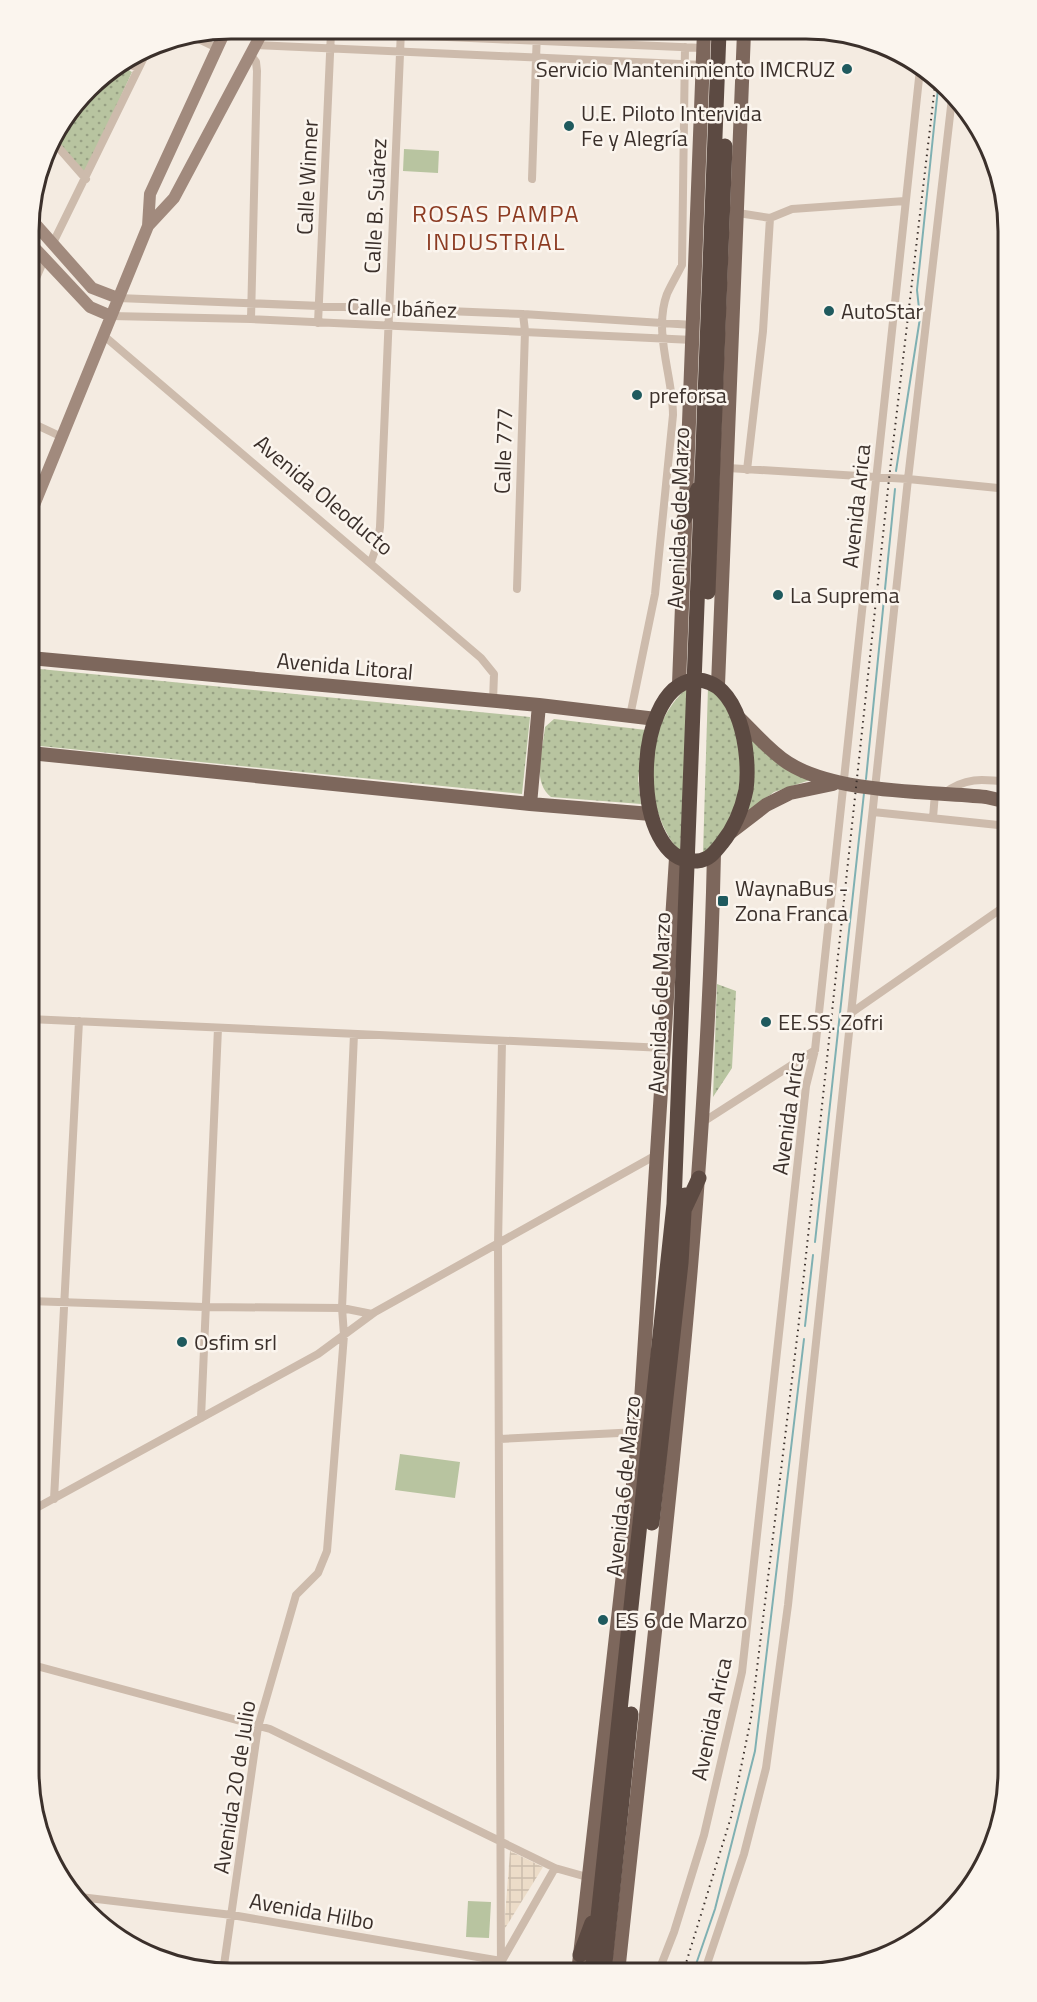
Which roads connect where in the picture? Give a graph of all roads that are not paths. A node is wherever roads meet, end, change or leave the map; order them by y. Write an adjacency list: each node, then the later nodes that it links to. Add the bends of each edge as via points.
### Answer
1 (221, 39): 13 (street)
2 (259, 39): 16 (street)
3 (332, 39): 15 (street, Calle Winner)
4 (400, 39): 17 (street, Calle B. Suárez)
5 (507, 39): 11 (street)
6 (704, 39): 14 (main road, Avenida 6 de Marzo)
7 (720, 39): 59 (highway, Avenida 6 de Marzo)
8 (729, 39): 66 (highway, Avenida 6 de Marzo, via 714,483)
9 (744, 39): 30 (main road, Avenida 6 de Marzo)
10 (203, 41): 13 (street)
11 (537, 41): 12 (street); 18 (street)
12 (685, 47): 14 (street); 20 (street)
13 (217, 48): 32 (street, via 150,194)
14 (703, 48): 21 (main road, Avenida 6 de Marzo)
15 (331, 49): 16 (street); 17 (street); 40 (street, Calle Winner)
16 (253, 50): 32 (street, via 174,198); 39 (street, via 258,71)
17 (400, 52): 18 (street); 41 (street, Calle B. Suárez)
18 (536, 57): 20 (street); 28 (street)
19 (141, 62): 23 (street)
20 (684, 64): 21 (street); 46 (street, via 682,265 666,296)
21 (703, 65): 48 (main road, Avenida 6 de Marzo)
22 (133, 66): 23 (street)
23 (138, 68): 27 (street)
24 (919, 76): 29 (street, Avenida Arica)
25 (951, 105): 58 (street)
26 (58, 147): 27 (street)
27 (86, 179): 34 (street)
28 (532, 179)
29 (905, 201): 31 (street, via 792,209); 57 (street, Avenida Arica)
30 (738, 213): 31 (street); 55 (main road, Avenida 6 de Marzo)
31 (770, 218): 56 (street, via 763,332)
32 (148, 226): 38 (street)
33 (39, 229): 34 (street)
34 (52, 245): 38 (street, via 92,288)
35 (39, 254): 36 (street)
36 (44, 260): 37 (street); 43 (street, via 90,307)
37 (39, 271)
38 (118, 298): 39 (street, Calle Ibáñez); 43 (street)
39 (251, 304): 40 (street, Calle Ibáñez); 44 (street)
40 (319, 307): 41 (street, Calle Ibáñez); 45 (street, Calle Winner)
41 (388, 309): 42 (street, Calle Ibáñez); 47 (street, Calle B. Suárez)
42 (523, 314): 46 (street, Calle Ibáñez); 49 (street, Calle 777)
43 (111, 316): 44 (street, Calle Ibáñez); 50 (street)
44 (251, 319): 45 (street, Calle Ibáñez)
45 (318, 323): 47 (street, Calle Ibáñez)
46 (663, 324): 48 (street, Calle Ibáñez); 51 (street)
47 (387, 325): 49 (street, Calle Ibáñez); 63 (street, Calle B. Suárez, via 380,527)
48 (693, 325): 52 (main road, Avenida 6 de Marzo)
49 (525, 331): 51 (street, Calle Ibáñez); 64 (street, Calle 777)
50 (103, 334): 54 (street); 63 (street, Avenida Oleoducto)
51 (663, 339): 52 (street, Calle Ibáñez); 71 (street, via 673,415 655,594)
52 (693, 340): 62 (main road, Avenida 6 de Marzo)
53 (39, 426): 54 (street)
54 (62, 437): 61 (street)
55 (728, 468): 56 (street); 68 (main road, Avenida 6 de Marzo)
56 (747, 470): 57 (street)
57 (877, 479): 58 (street); 76 (street, Avenida Arica)
58 (908, 480): 60 (street); 77 (street)
59 (702, 481): 62 (highway); 66 (highway, Avenida 6 de Marzo)
60 (998, 488)
61 (39, 493)
62 (684, 519): 67 (main road, Avenida 6 de Marzo)
63 (371, 562): 69 (street, Avenida Oleoducto, via 489,667 495,681)
64 (517, 589)
65 (39, 659): 69 (main road, Avenida Litoral)
66 (699, 680): 67 (highway); 68 (highway); 87 (highway, Avenida 6 de Marzo)
67 (679, 684): 73 (highway)
68 (718, 685): 72 (highway)
69 (493, 701): 70 (main road, Avenida Litoral)
70 (539, 705): 71 (main road, Avenida Litoral); 80 (main road)
71 (630, 716): 73 (main road, Avenida Litoral)
72 (738, 717): 76 (main road, via 788,763 811,775); 85 (highway, via 747,774 740,811)
73 (656, 719): 82 (highway, via 645,757 645,789)
74 (39, 754): 80 (main road)
75 (998, 781): 78 (street, via 974,778)
76 (844, 783): 77 (main road); 85 (main road, via 790,793 766,805); 96 (street, Avenida Arica)
77 (876, 786): 78 (main road); 81 (street)
78 (939, 794): 79 (main road, via 962,800); 83 (street)
79 (998, 802)
80 (530, 804): 82 (main road)
81 (873, 812): 83 (street); 89 (street)
82 (651, 814): 87 (highway, via 659,833)
83 (933, 818): 84 (street)
84 (998, 825)
85 (731, 832): 86 (highway)
86 (714, 853): 87 (highway, via 705,860); 97 (main road, Avenida 6 de Marzo)
87 (686, 860): 95 (main road, Avenida 6 de Marzo); 100 (highway, Avenida 6 de Marzo); 119 (highway, Avenida 6 de Marzo, via 671,1250)
88 (998, 911): 89 (street)
89 (851, 1013): 129 (street, via 788,1605 766,1768 744,1854)
90 (39, 1019): 91 (street)
91 (79, 1021): 92 (street); 103 (street)
92 (218, 1028): 93 (street); 104 (street)
93 (354, 1034): 94 (street); 105 (street, Avenida 20 de Julio)
94 (502, 1041): 95 (street); 101 (street)
95 (665, 1048): 98 (main road, Avenida 6 de Marzo)
96 (815, 1050): 97 (street); 128 (street, Avenida Arica, via 805,1098 741,1672 704,1835)
97 (703, 1122): 99 (main road, Avenida 6 de Marzo)
98 (658, 1154): 101 (street); 109 (main road, Avenida 6 de Marzo)
99 (699, 1178): 100 (highway); 127 (main road, Avenida 6 de Marzo)
100 (684, 1211): 126 (highway, Avenida 6 de Marzo)
101 (498, 1244): 106 (street); 110 (street)
102 (39, 1301): 103 (street)
103 (65, 1302): 104 (street); 111 (street)
104 (204, 1307): 105 (street); 108 (street)
105 (342, 1308): 106 (street); 107 (street, Avenida 20 de Julio)
106 (372, 1314): 107 (street)
107 (344, 1335): 108 (street); 114 (street, Avenida 20 de Julio, via 325,1561 296,1595)
108 (201, 1418): 111 (street)
109 (639, 1432): 110 (street); 117 (main road, Avenida 6 de Marzo)
110 (500, 1439): 115 (street)
111 (54, 1499): 112 (street)
112 (39, 1507)
113 (39, 1667): 114 (street)
114 (258, 1727): 115 (street); 120 (street, Avenida 20 de Julio)
115 (501, 1841): 116 (street); 122 (street)
116 (555, 1868): 117 (street); 122 (street)
117 (587, 1877): 121 (main road, Avenida 6 de Marzo)
118 (87, 1898): 120 (street, Avenida Hilbo)
119 (599, 1906): 121 (highway); 125 (highway, Avenida 6 de Marzo)
120 (232, 1915): 122 (street, Avenida Hilbo); 123 (street, Avenida 20 de Julio)
121 (580, 1955): 124 (main road, Avenida 6 de Marzo)
122 (501, 1961)
123 (225, 1963)
124 (579, 1963)
125 (593, 1963)
126 (605, 1963)
127 (619, 1963)
128 (662, 1963)
129 (707, 1963)

